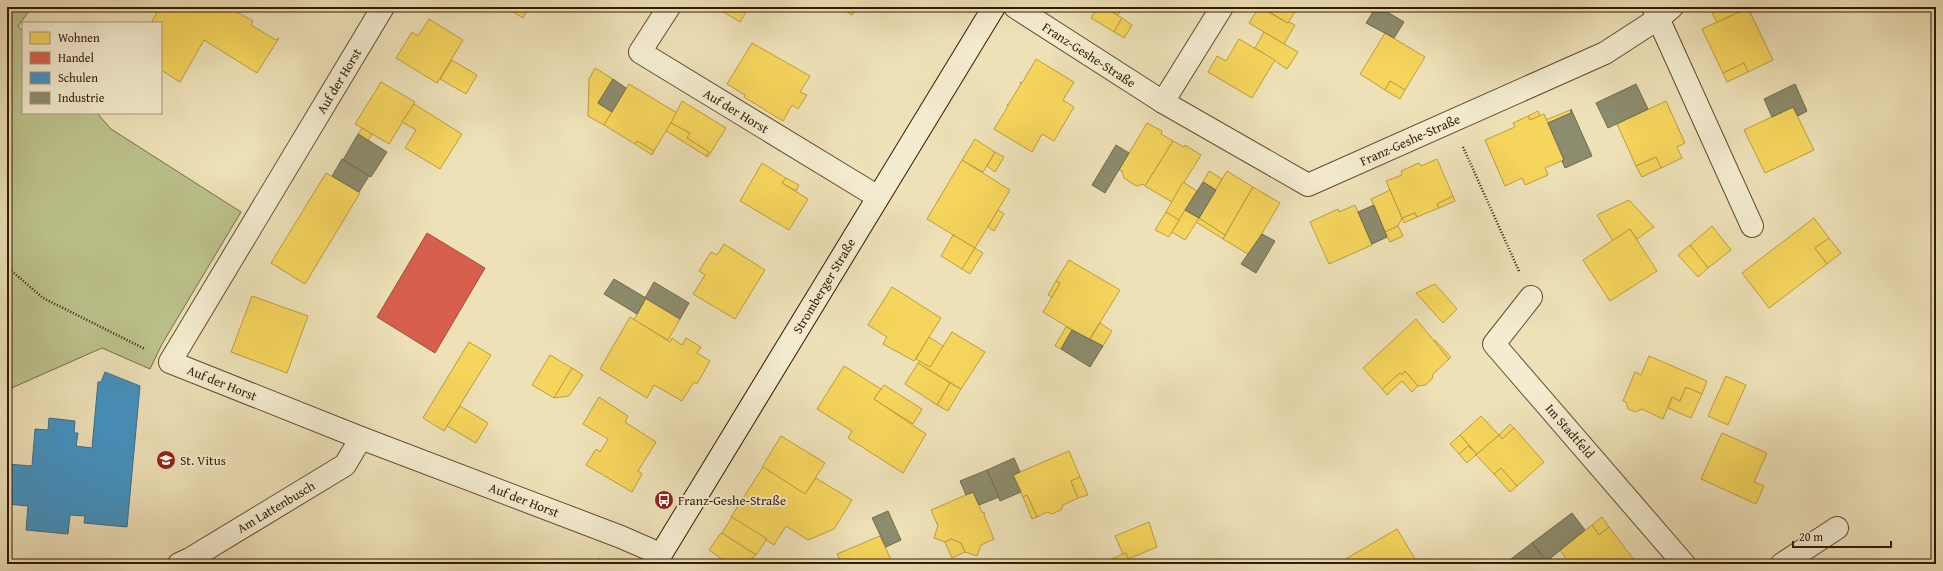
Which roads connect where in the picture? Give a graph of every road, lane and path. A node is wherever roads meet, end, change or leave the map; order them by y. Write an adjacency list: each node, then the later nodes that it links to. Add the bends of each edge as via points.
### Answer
1 (383, 7): 13 (street, Auf der Horst)
2 (669, 7): 9 (street, Auf der Horst, via 640,52)
3 (994, 7): 9 (street, Stromberger Straße)
4 (1015, 7): 7 (street, Franz-Geshe-Straße)
5 (1222, 7): 7 (street)
6 (1661, 11): 8 (street, Franz-Geshe-Straße, via 1605,53); 10 (street, Franz-Geshe-Straße)
7 (1163, 102): 8 (street, Franz-Geshe-Straße, via 1308,185)
8 (1451, 121): 12 (path)
9 (878, 198): 16 (street, Stromberger Straße)
10 (1752, 226)
11 (7, 267): 13 (path, via 43,298)
12 (1531, 297): 18 (street, Im Stadtfeld, via 1494,344)
13 (170, 362): 14 (street, Auf der Horst)
14 (361, 438): 16 (street, Auf der Horst, via 621,537); 17 (street, Am Lattenbusch, via 345,465)
15 (1837, 528): 19 (street)
16 (657, 559)
17 (179, 564)
18 (1684, 564)
19 (1782, 564)

